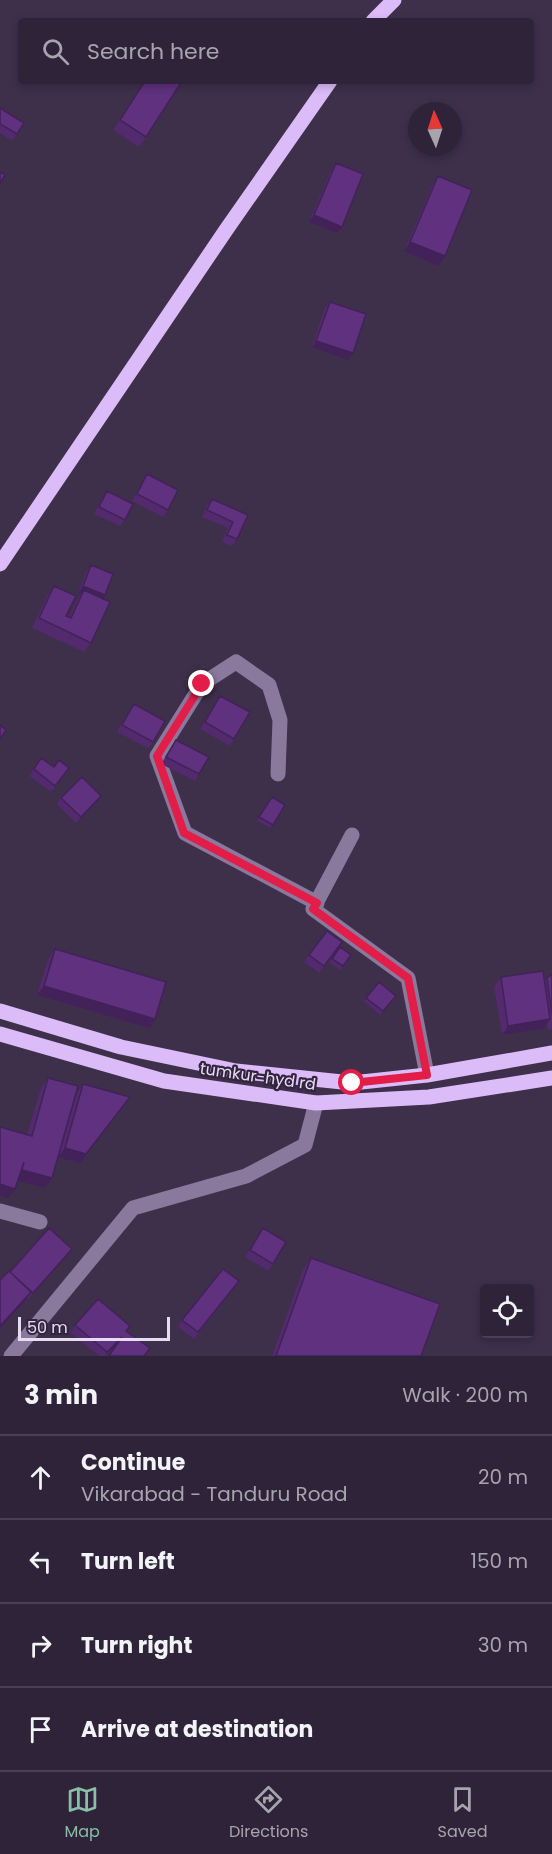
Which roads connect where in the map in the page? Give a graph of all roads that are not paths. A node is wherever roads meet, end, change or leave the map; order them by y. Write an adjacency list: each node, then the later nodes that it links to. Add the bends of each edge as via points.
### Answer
1 (394, 0): 2 (main road)
2 (376, 18)
3 (328, 84): 4 (main road)
4 (0, 564)
5 (278, 774): 7 (street, via 280,720 269,685 236,662 202,684 157,756 184,833)
6 (352, 835): 7 (street)
7 (317, 903): 11 (street, via 313,909 408,978)
8 (0, 1011): 11 (main road, via 121,1047 236,1071 352,1083)
9 (0, 1034): 13 (main road, tumkur-hyd rd, via 164,1080)
10 (552, 1053): 11 (main road)
11 (427, 1075)
12 (552, 1078): 13 (main road, tumkur-hyd rd, via 429,1097)
13 (316, 1103): 16 (street, via 305,1145 246,1176 133,1208)
14 (0, 1211): 15 (street)
15 (40, 1222)
16 (11, 1356)

